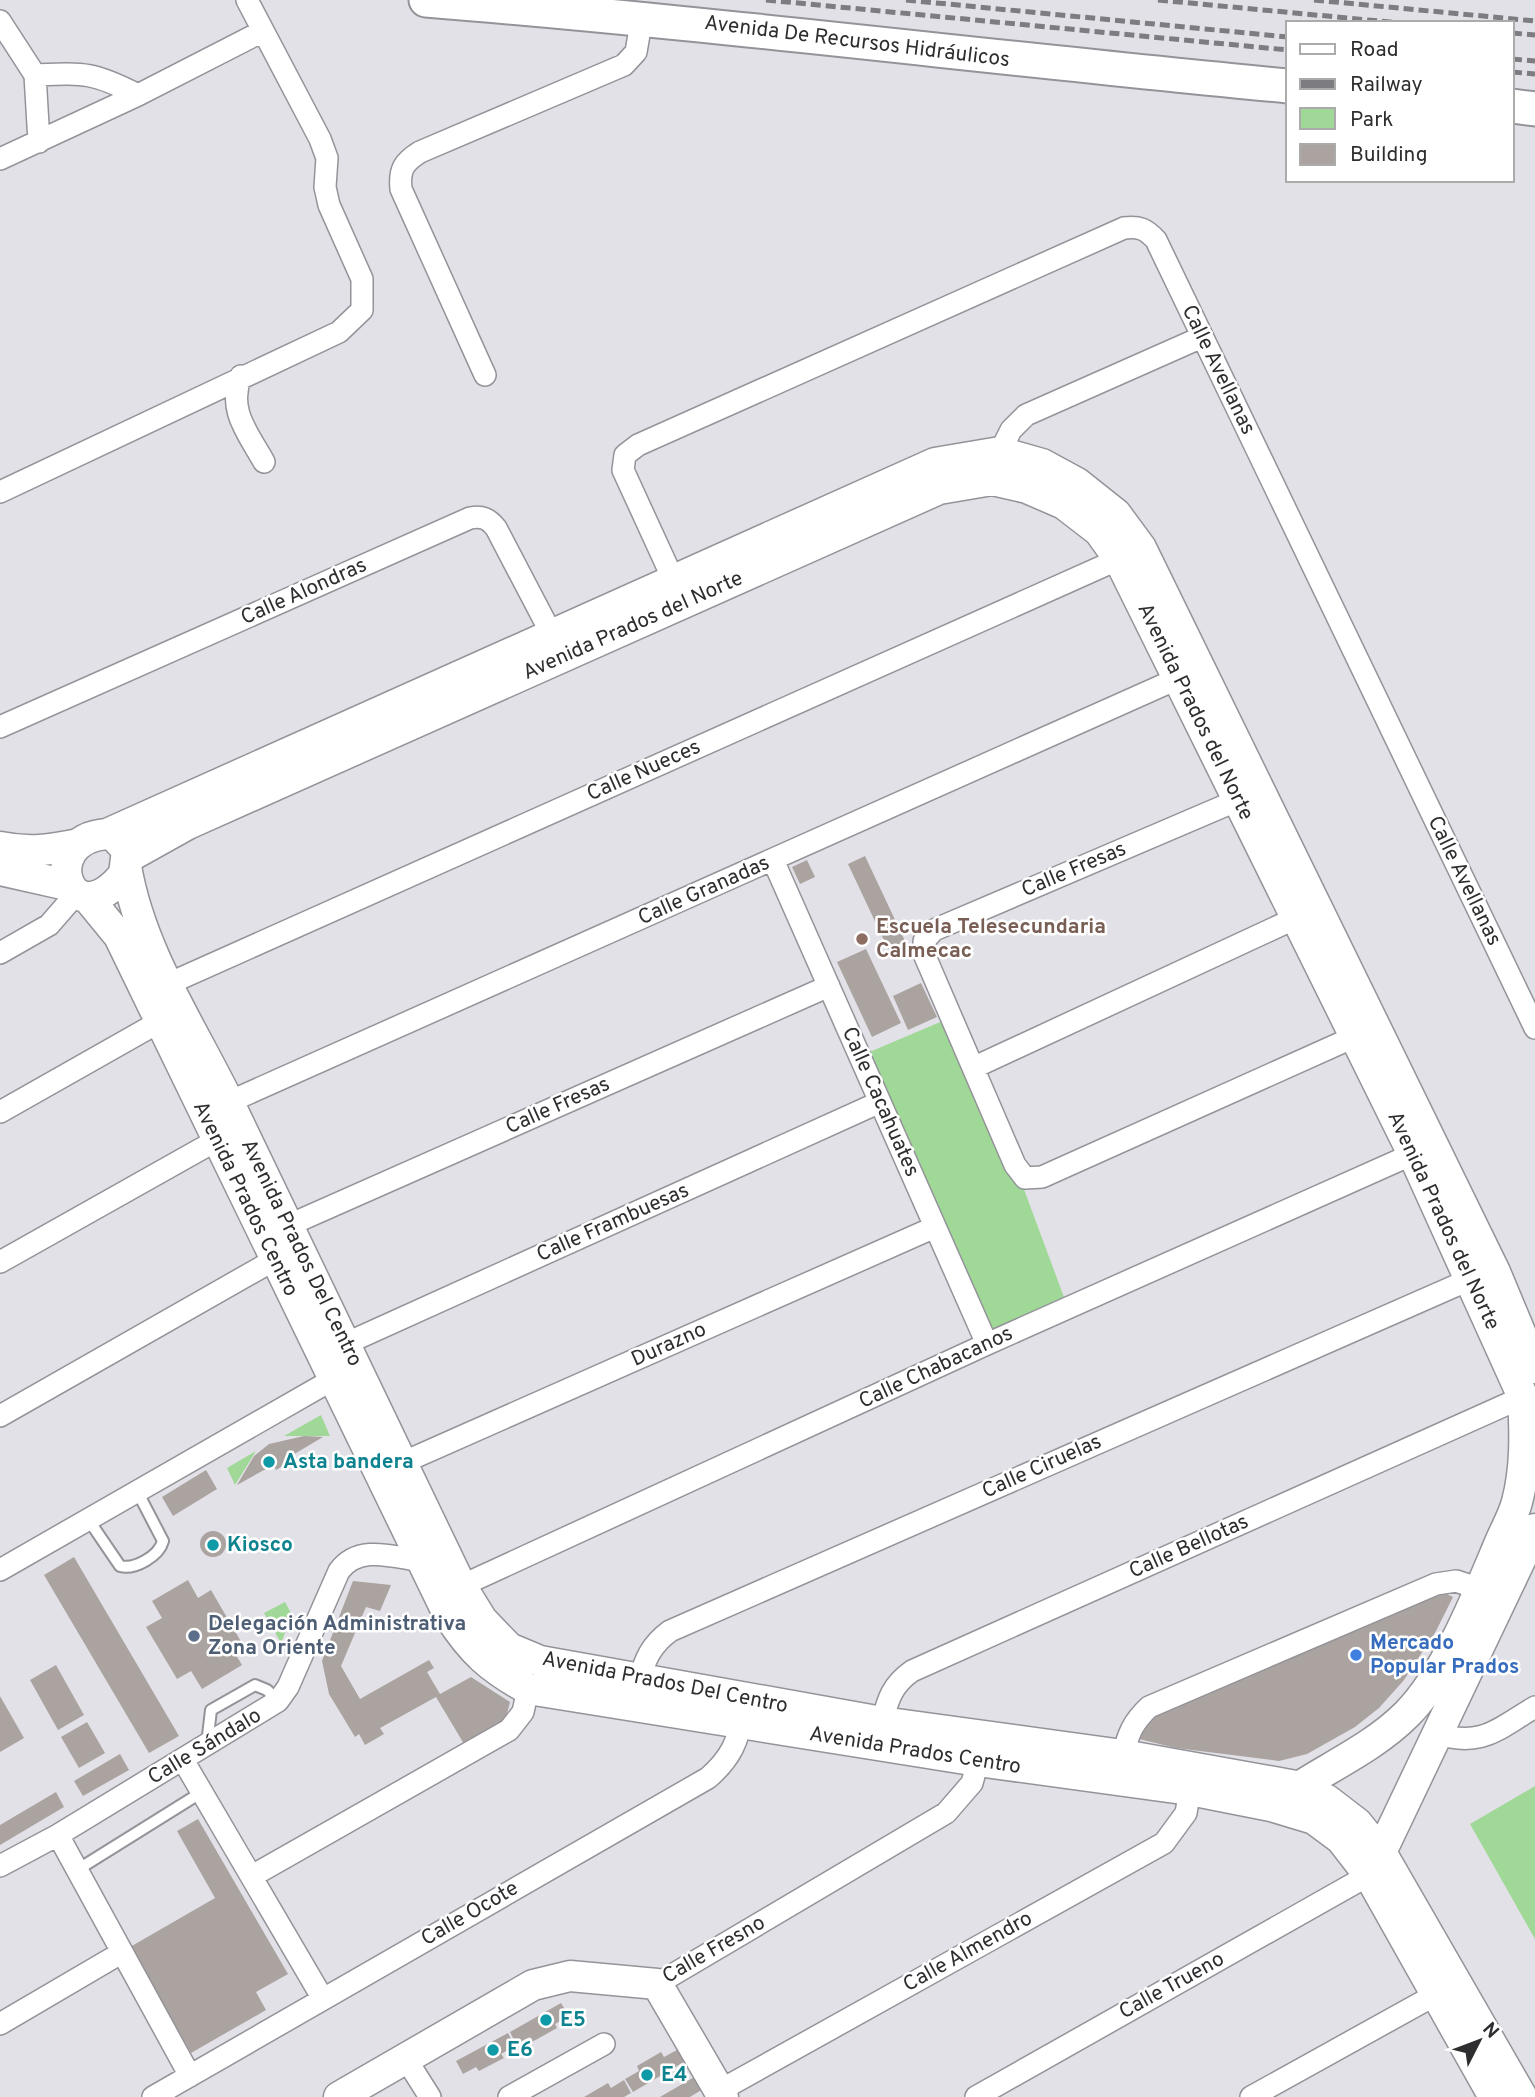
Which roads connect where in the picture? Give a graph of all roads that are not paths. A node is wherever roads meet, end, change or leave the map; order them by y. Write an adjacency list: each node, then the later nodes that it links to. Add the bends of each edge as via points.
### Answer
1 (247, 0): 5 (street)
2 (426, 0): 3 (main road, Avenida De Recursos Hidráulicos)
3 (642, 17): 7 (main road, Avenida De Recursos Hidráulicos, via 992,58); 14 (street, via 636,52 624,65 420,152 406,160 399,173 401,189)
4 (0, 21): 6 (street)
5 (263, 31): 8 (street); 15 (street, via 327,158 328,205 362,279 362,310 339,332)
6 (35, 75): 8 (street, via 102,76); 11 (street)
7 (1286, 86)
8 (138, 95): 11 (street)
9 (1514, 106): 10 (main road)
10 (1535, 108)
11 (39, 142): 12 (street)
12 (0, 159)
13 (1202, 337): 16 (street, via 1027,415 1011,430); 21 (street, Calle Avellanas, via 1156,240 1147,230 1124,228 638,445 625,455 623,470); 39 (street, Calle Avellanas)
14 (485, 375)
15 (242, 376): 17 (street, via 234,394 238,414); 19 (street)
16 (1000, 452): 18 (main road, Avenida Prados del Norte); 35 (main road, Avenida Prados del Norte, via 1042,464 1077,483 1116,514 1141,548)
17 (264, 462)
18 (937, 476): 20 (main road, Avenida Prados del Norte, via 992,480 1064,504 1090,524); 21 (main road, Avenida Prados del Norte); 22 (main road, Avenida Prados del Norte)
19 (0, 492)
20 (1119, 559): 24 (main road, Avenida Prados del Norte); 36 (street, Calle Nueces)
21 (673, 579): 22 (main road, Avenida Prados del Norte)
22 (614, 620): 23 (main road, Avenida Prados del Norte); 30 (main road, Avenida Prados del Norte, via 188,824)
23 (552, 635): 25 (street, Calle Alondras, via 496,528 480,516); 27 (main road, Avenida Prados del Norte)
24 (1179, 678): 26 (main road, Avenida Prados del Norte); 29 (street, Calle Granadas)
25 (0, 727)
26 (1238, 800): 33 (main road, Avenida Prados del Norte); 41 (street, Calle Fresas, via 934,930 924,941 924,954)
27 (93, 839): 28 (main road, via 43,852); 30 (main road, via 122,842); 32 (main road, via 67,863)
28 (0, 847)
29 (773, 860): 37 (street, Calle Cacahuates); 42 (street, Calle Granadas)
30 (127, 862): 32 (main road, via 107,890); 36 (main road, Avenida Prados Del Centro, via 137,915)
31 (0, 870): 32 (main road)
32 (77, 892): 34 (street, via 49,925); 38 (main road, Avenida Prados Centro, via 118,936)
33 (1296, 918): 35 (main road, Avenida Prados del Norte); 41 (street)
34 (0, 953)
35 (1336, 972): 40 (main road, Avenida Prados del Norte); 54 (main road, Avenida Prados del Norte, via 1496,1272)
36 (168, 984): 42 (main road, Avenida Prados Del Centro)
37 (829, 986): 43 (street, Calle Cacahuates); 47 (street, Calle Fresas)
38 (159, 1022): 44 (street); 45 (main road, Avenida Prados Centro)
39 (1535, 1028)
40 (1354, 1037): 41 (street, Calle Fresas, via 1042,1177 1025,1178 1015,1165); 46 (main road, Avenida Prados del Norte)
41 (975, 1067)
42 (229, 1102): 47 (main road, Avenida Prados Del Centro)
43 (880, 1102): 48 (street, Calle Cacahuates); 53 (street, Calle Frambuesas)
44 (0, 1112)
45 (217, 1140): 49 (main road, Avenida Prados Centro); 50 (street)
46 (1413, 1154): 51 (main road, Avenida Prados del Norte); 52 (street, Calle Chabacanos)
47 (287, 1226): 53 (main road, Avenida Prados Del Centro)
48 (935, 1227): 52 (street, Calle Cacahuates); 57 (street, Durazno)
49 (274, 1260): 53 (main road, Avenida Prados Centro); 56 (street)
50 (0, 1262)
51 (1471, 1279): 55 (main road, Avenida Prados del Norte); 66 (street, Calle Ciruelas, via 670,1631 651,1649)
52 (987, 1344): 64 (street, Calle Chabacanos)
53 (345, 1363): 57 (main road, Avenida Prados Del Centro); 59 (street, Calle Frambuesas); 62 (main road, Avenida Prados Centro)
54 (1535, 1368)
55 (1523, 1397): 58 (main road, Avenida Prados del Norte); 72 (street, Calle Bellotas, via 912,1671 897,1681)
56 (0, 1416)
57 (402, 1463): 64 (main road, Avenida Prados Del Centro)
58 (1529, 1470): 65 (main road, Avenida Prados del Norte)
59 (137, 1490): 60 (street, Calle Frambuesas); 60 (lane, via 163,1541 156,1554 134,1566 120,1566)
60 (88, 1519): 63 (street, Calle Frambuesas)
61 (1535, 1530): 67 (main road, Avenida Prados del Norte)
62 (422, 1561): 68 (main road, Avenida Prados Centro, via 468,1645 495,1671); 69 (street, Calle Sándalo, via 370,1553 346,1561)
63 (0, 1570)
64 (461, 1586): 66 (main road, Avenida Prados Del Centro, via 482,1620 509,1648 540,1661)
65 (1480, 1589): 67 (main road, Avenida Prados del Norte); 75 (street, via 1456,1581 1436,1584 1149,1707 1132,1727)
66 (639, 1681): 71 (main road, Avenida Prados Del Centro)
67 (1444, 1686): 73 (main road, Avenida Prados del Norte); 78 (main road, Avenida Prados del Norte, via 1378,1738)
68 (528, 1689): 71 (main road, Avenida Prados Centro); 85 (street, via 523,1712 509,1730)
69 (278, 1701): 74 (street, Calle Sándalo); 74 (lane, via 255,1685 215,1707 209,1714)
70 (1535, 1707): 73 (street, via 1482,1738 1462,1741)
71 (742, 1711): 72 (main road, Avenida Prados Del Centro); 77 (main road, Avenida Prados Centro); 90 (street, Calle Ocote, via 735,1747 708,1778)
72 (882, 1722): 75 (main road, Avenida Prados Del Centro)
73 (1436, 1734): 86 (main road, Avenida Prados del Norte)
74 (207, 1744): 76 (street, Calle Sándalo)
75 (1123, 1755): 78 (main road, Avenida Prados Del Centro)
76 (183, 1760): 80 (street); 82 (street, Calle Sándalo)
77 (978, 1761): 79 (main road, Avenida Prados Centro); 88 (street, Calle Fresno, via 972,1783 946,1813)
78 (1296, 1786): 81 (main road, Avenida Prados del Norte); 86 (main road, Avenida Prados Del Centro, via 1327,1800 1357,1823)
79 (1190, 1790): 81 (main road, Avenida Prados Centro); 95 (street, Calle Almendro, via 1186,1813 1164,1843)
80 (202, 1792): 84 (lane); 85 (street)
81 (1270, 1806): 86 (main road, Avenida Prados Centro, via 1314,1819)
82 (58, 1835): 83 (street, Calle Sándalo); 84 (street)
83 (0, 1866)
84 (77, 1870): 87 (street)
85 (252, 1876): 90 (street)
86 (1383, 1877): 89 (main road); 100 (street, Calle Trueno); 103 (main road)
87 (121, 1953): 91 (street); 94 (street)
88 (657, 1984): 93 (main road, Calle Fresno, via 570,1976 533,1985); 95 (main road)
89 (1435, 1995): 101 (street); 102 (main road)
90 (323, 1998): 94 (street, Calle Ocote)
91 (0, 2024)
92 (604, 2044): 99 (street)
93 (406, 2059): 97 (main road, Calle Fresno); 98 (street)
94 (190, 2076): 96 (street, Calle Ocote)
95 (721, 2094)
96 (153, 2097)
97 (339, 2097)
98 (430, 2097)
99 (509, 2097)
100 (976, 2097)
101 (1251, 2097)
102 (1494, 2097)
103 (1522, 2097)

